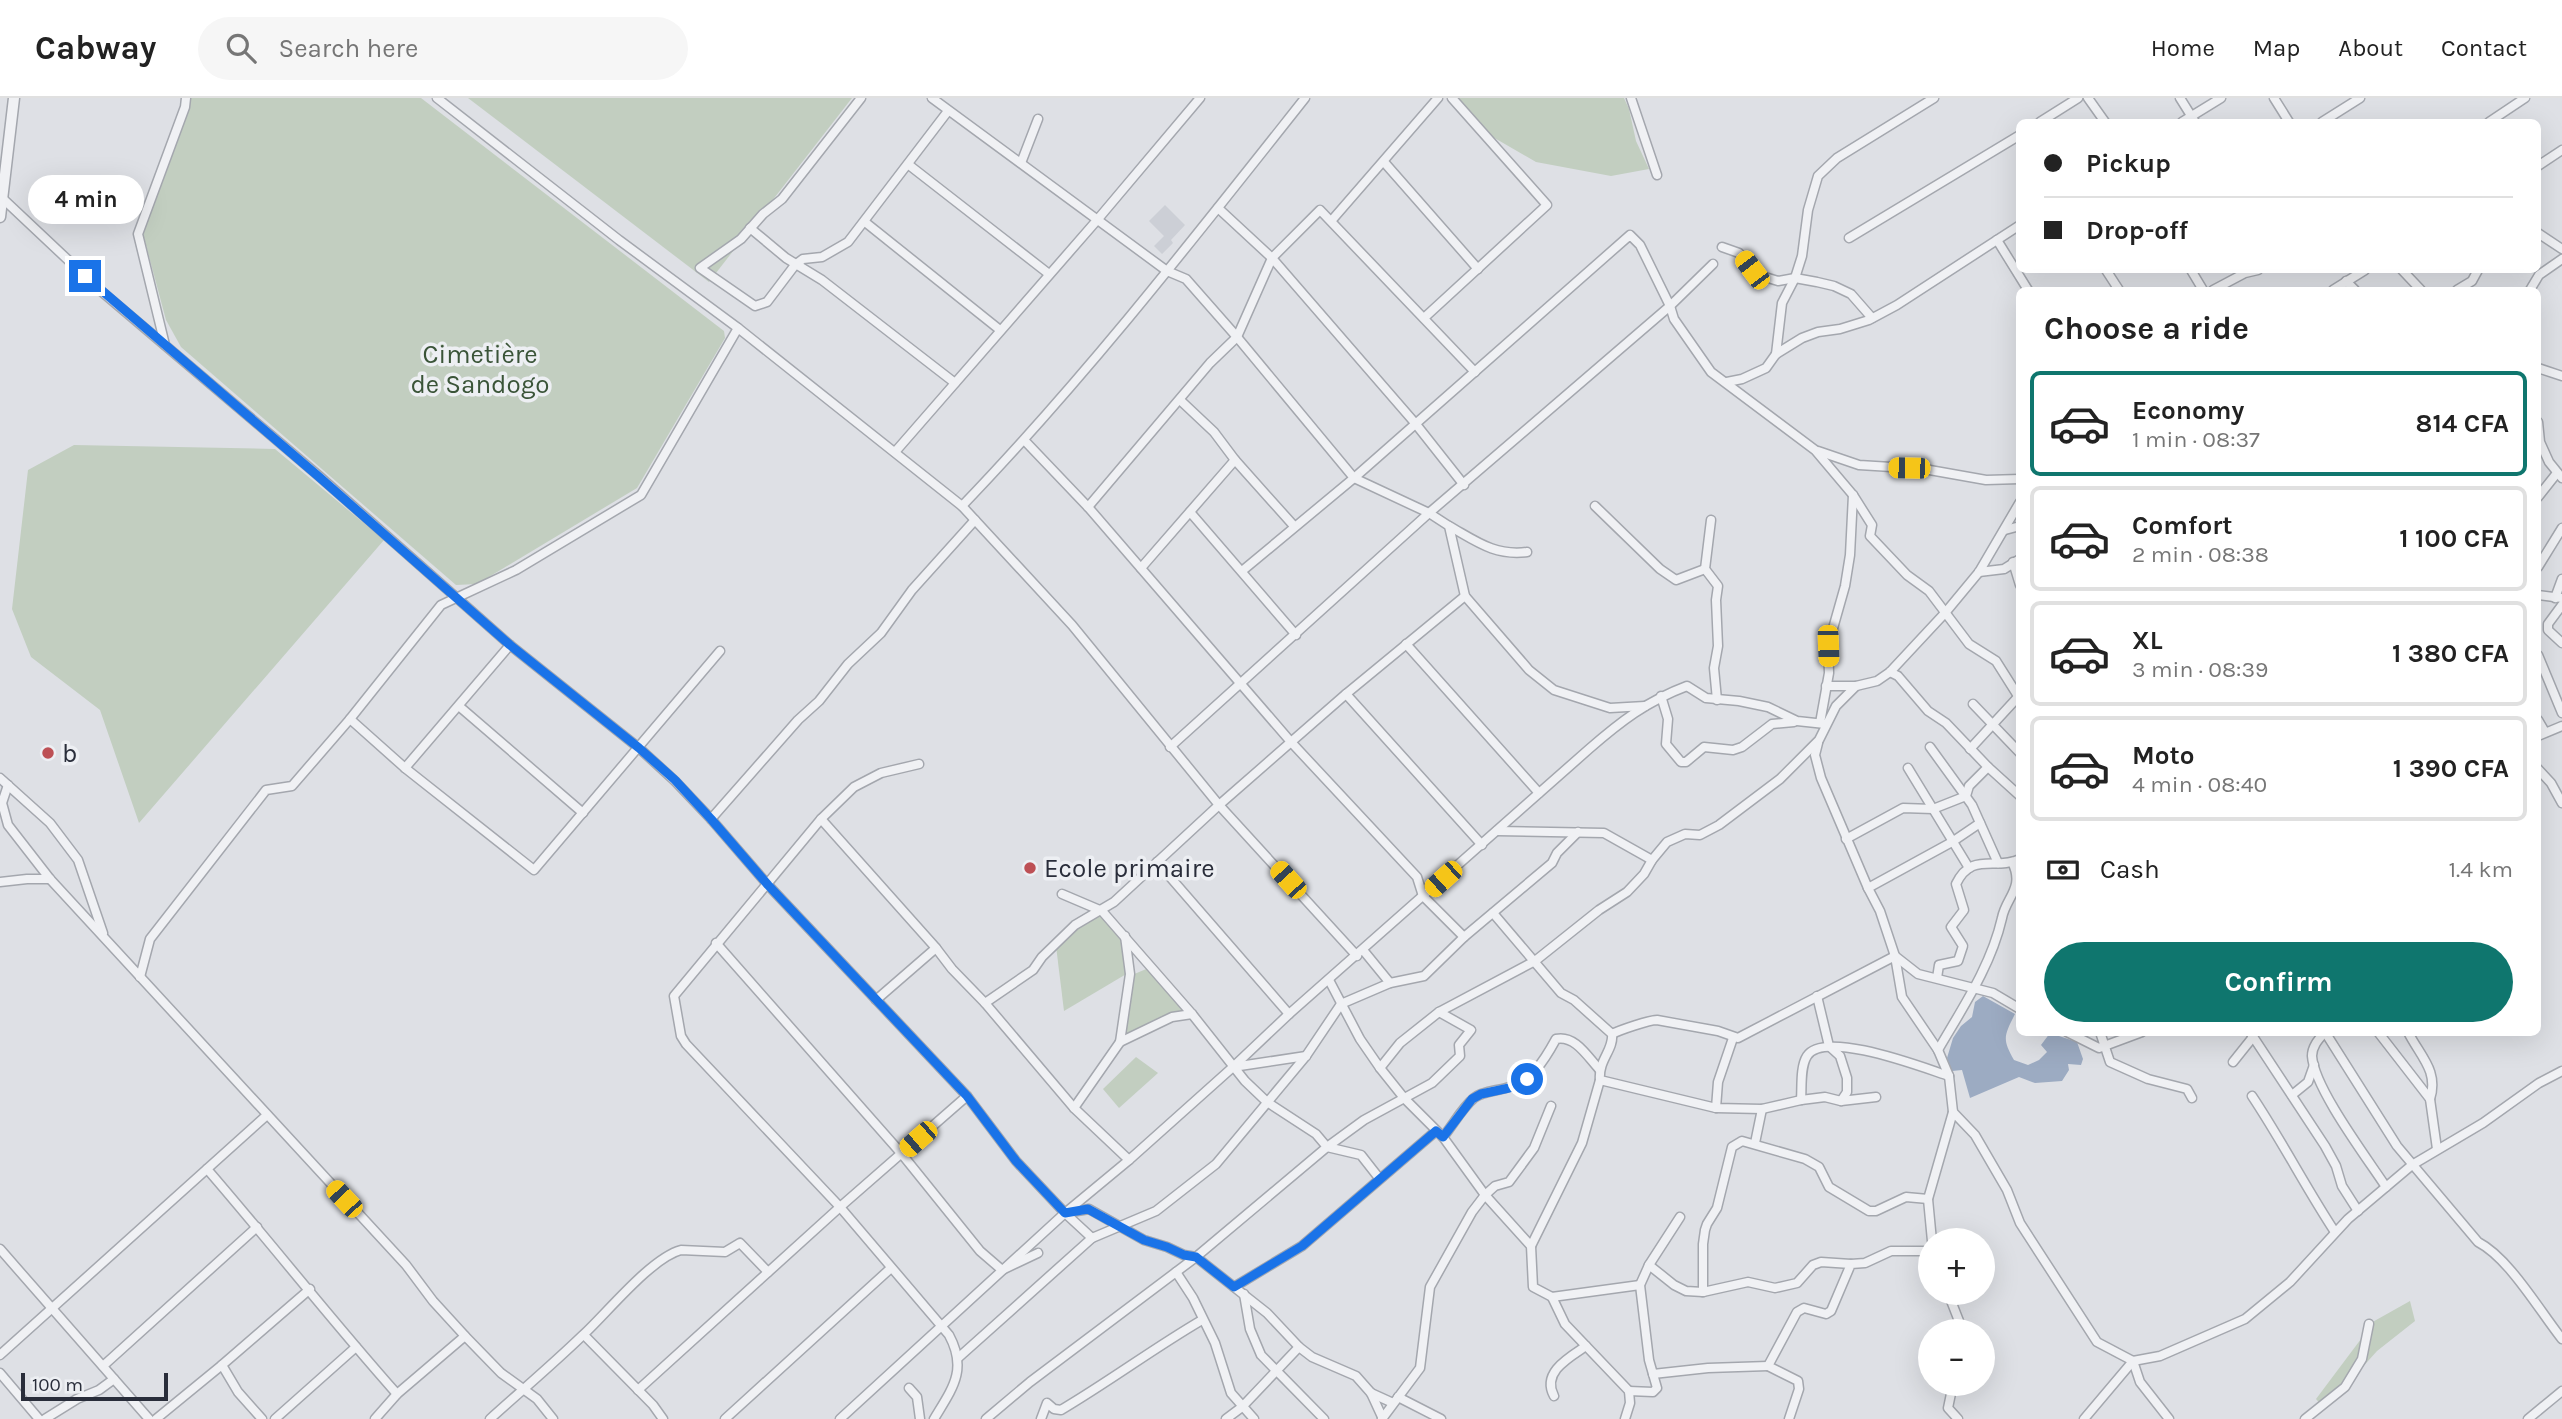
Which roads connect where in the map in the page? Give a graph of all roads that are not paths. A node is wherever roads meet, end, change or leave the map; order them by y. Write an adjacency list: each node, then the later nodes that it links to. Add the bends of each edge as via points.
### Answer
1 (14, 98): 35 (street)
2 (186, 98): 74 (street, via 138,234)
3 (437, 98): 71 (street)
4 (861, 98): 41 (street, via 788,192)
5 (932, 98): 19 (street)
6 (1200, 98): 38 (street)
7 (1305, 98): 36 (street)
8 (1438, 98): 30 (street)
9 (1451, 98): 52 (street, via 1547,205)
10 (1630, 98): 34 (street)
11 (1934, 98): 60 (street, via 1837,158 1818,176)
12 (2078, 98): 21 (street)
13 (2088, 98): 22 (street)
14 (2180, 98): 23 (street)
15 (2221, 98): 24 (street)
16 (2274, 98): 25 (street)
17 (2361, 98): 26 (street)
18 (2519, 99): 27 (street)
19 (948, 111): 31 (street); 33 (street)
20 (1038, 119): 31 (street)
21 (2045, 119)
22 (2103, 119)
23 (2192, 119)
24 (2194, 119)
25 (2287, 119)
26 (2327, 119)
27 (2496, 119)
28 (2016, 137): 44 (street)
29 (2562, 150): 32 (street)
30 (1384, 162): 39 (street); 52 (street)
31 (1021, 163): 38 (street)
32 (2541, 164)
33 (909, 165): 40 (street); 59 (street)
34 (1657, 174)
35 (1, 198): 37 (street); 74 (street)
36 (1218, 208): 48 (street); 53 (street)
37 (0, 217)
38 (1098, 219): 53 (street); 59 (street)
39 (1332, 220): 48 (street, via 1320,210); 69 (street)
40 (865, 222): 51 (street, via 848,242); 72 (street)
41 (750, 228): 51 (street); 51 (street, via 700,268 755,306 767,302)
42 (2016, 228): 45 (street)
43 (2541, 235): 47 (street)
44 (1849, 238)
45 (1997, 240): 54 (street); 70 (street)
46 (1722, 247): 60 (street, via 1739,253 1752,270 1765,277 1778,281)
47 (2562, 249)
48 (1272, 258): 73 (street); 82 (street)
49 (2562, 259): 67 (street, via 2539,275)
50 (1713, 264): 68 (street)
51 (795, 265): 80 (street, via 822,279)
52 (1478, 270): 69 (street)
53 (1167, 271): 73 (street, via 1186,279); 83 (street)
54 (2016, 271)
55 (2245, 273): 62 (street)
56 (2360, 273): 61 (street)
57 (2405, 273): 65 (street)
58 (2477, 273): 66 (street)
59 (1049, 274): 72 (street)
60 (1795, 278): 70 (street, via 1851,294); 75 (street, via 1782,303)
61 (2346, 281): 63 (street); 64 (street)
62 (2219, 287)
63 (2337, 287)
64 (2352, 287)
65 (2418, 287)
66 (2462, 287)
67 (2532, 287)
68 (1670, 306): 77 (street, via 1640,245 1630,235); 79 (street, via 1711,372); 92 (street)
69 (1424, 318): 77 (street)
70 (1872, 318): 75 (street, via 1818,331)
71 (738, 328): 86 (street); 116 (street, via 642,495 516,570)
72 (1000, 330): 80 (street)
73 (1237, 337): 81 (street); 89 (street)
74 (165, 345): 116 (street)
75 (1776, 354): 79 (street, via 1766,368)
76 (2541, 369): 78 (street)
77 (1475, 372): 82 (street)
78 (2562, 376)
79 (1727, 382): 85 (street)
80 (955, 383): 86 (street)
81 (1180, 400): 87 (street); 96 (street)
82 (1415, 423): 89 (street); 92 (street)
83 (1025, 440): 94 (street); 96 (street)
84 (2541, 444): 88 (street)
85 (1815, 450): 90 (street, via 1859,465 1924,469 1986,480); 93 (street)
86 (895, 452): 94 (street)
87 (1235, 460): 98 (street); 102 (street)
88 (2559, 476): 91 (street)
89 (1354, 478): 99 (street); 102 (street)
90 (2016, 479)
91 (2541, 483)
92 (1464, 485): 99 (street)
93 (1853, 495): 119 (street, via 1872,525 1870,536 1929,591); 129 (street, via 1850,555 1828,646)
94 (962, 506): 100 (street)
95 (1595, 506): 111 (street, via 1676,580)
96 (1088, 507): 110 (street)
97 (2016, 509): 106 (street)
98 (1190, 512): 110 (street); 112 (street)
99 (1429, 513): 103 (street); 120 (street)
100 (975, 520): 148 (street, via 1072,625); 166 (street, via 912,590 881,633)
101 (1712, 520): 111 (street)
102 (1294, 526): 112 (street)
103 (1449, 526): 107 (street, via 1492,550); 115 (street)
104 (2016, 527): 106 (street)
105 (2562, 528): 109 (street)
106 (2005, 530): 113 (street)
107 (1527, 552)
108 (2016, 560): 113 (street, via 2004,569)
109 (2541, 562)
110 (1141, 568): 127 (street)
111 (1705, 569): 133 (street, via 1718,586)
112 (1242, 571): 120 (street)
113 (1979, 572): 119 (street)
114 (2562, 579): 117 (street)
115 (1465, 596): 122 (street); 136 (street, via 1529,670 1554,690 1610,708)
116 (457, 597): 123 (street); 139 (street, via 441,605)
117 (2558, 598)
118 (2562, 605): 121 (street, via 2548,624 2548,630)
119 (1945, 613): 126 (street); 130 (street, via 1969,644 1996,661)
120 (1296, 635): 127 (street)
121 (2562, 643)
122 (1406, 644): 131 (street); 160 (street)
123 (510, 645): 138 (street); 150 (street)
124 (720, 651): 150 (street)
125 (2541, 662): 137 (street)
126 (1890, 672): 128 (street, via 1877,681); 151 (street)
127 (1240, 684): 146 (street); 148 (street)
128 (1856, 685): 129 (street); 141 (street)
129 (1826, 686): 141 (street)
130 (2016, 693)
131 (1346, 694): 146 (street); 173 (street)
132 (1661, 696): 133 (street, via 1686,686); 136 (street); 140 (street, via 1668,719 1666,744 1681,762 1704,747 1733,750 1772,724)
133 (1717, 700): 140 (street, via 1768,707)
134 (2016, 701): 142 (street)
135 (1973, 704): 142 (street)
136 (1645, 706): 160 (street)
137 (2561, 706)
138 (460, 707): 154 (street); 165 (street)
139 (350, 719): 154 (street); 196 (street, via 292,786 266,790 150,939)
140 (1797, 722): 141 (street)
141 (1822, 723): 145 (street)
142 (1993, 725): 147 (street); 151 (street)
143 (2562, 726): 144 (street)
144 (2541, 734)
145 (1819, 740): 171 (street, via 1815,755 1821,778); 174 (street, via 1748,805 1700,835 1685,834 1667,842)
146 (1291, 742): 163 (street); 185 (street, via 1417,877)
147 (2016, 743)
148 (1170, 747): 163 (street)
149 (1930, 747): 161 (street)
150 (639, 748): 165 (street); 166 (street)
151 (1970, 749): 153 (street)
152 (919, 764): 167 (street, via 881,773 854,788)
153 (1988, 767): 159 (street); 161 (street, via 1969,786)
154 (405, 768): 165 (street, via 534,870)
155 (1908, 768): 164 (street)
156 (2541, 772): 162 (street)
157 (0, 778): 158 (street)
158 (8, 785): 180 (street, via 2,803 8,825); 190 (street, via 50,823 78,860)
159 (2016, 792)
160 (1539, 793): 169 (street)
161 (1966, 796): 164 (street); 168 (street)
162 (2562, 803)
163 (1219, 805): 176 (street); 193 (street)
164 (1933, 809): 171 (street, via 1903,808); 172 (street)
165 (583, 813)
166 (711, 819): 182 (street)
167 (821, 820): 182 (street); 192 (street)
168 (1980, 823): 172 (street); 177 (street)
169 (1497, 831): 170 (street); 173 (street)
170 (1578, 832): 174 (street, via 1604,834); 187 (street, via 1552,863)
171 (1846, 839): 183 (street)
172 (1952, 842): 178 (street); 183 (street)
173 (1482, 845): 185 (street)
174 (1652, 860): 195 (street, via 1627,892)
175 (2016, 860): 177 (street)
176 (1157, 862): 186 (street); 208 (street)
177 (1998, 863): 178 (street)
178 (1969, 868): 197 (street, via 1956,884 1964,910 1951,927 1963,946 1958,961 1939,965)
179 (2016, 878): 200 (street, via 2001,930)
180 (50, 879): 181 (street); 190 (street)
181 (0, 882)
182 (768, 885): 191 (street); 202 (street)
183 (1868, 888): 194 (street)
184 (1062, 894): 186 (street)
185 (1423, 896): 189 (street); 193 (street)
186 (1102, 911): 188 (street); 203 (street, via 1075,925 1032,970)
187 (1493, 913): 189 (street); 195 (street)
188 (1125, 936): 207 (street); 220 (street, via 1130,974)
189 (1464, 937): 199 (street, via 1424,976)
190 (106, 939): 196 (street)
191 (716, 943): 253 (street); 261 (street, via 674,996 681,1036)
192 (936, 948): 202 (street); 203 (street)
193 (1360, 953): 198 (street); 199 (street)
194 (1895, 956): 197 (street, via 1918,974); 201 (street); 223 (street, via 1902,997)
195 (1535, 961): 206 (street); 209 (street, via 1562,993)
196 (140, 977): 248 (street)
197 (1937, 978): 200 (street)
198 (1329, 980): 204 (street); 208 (street)
199 (1390, 983): 204 (street)
200 (1974, 988): 205 (street); 223 (street)
201 (1817, 996): 219 (street); 221 (street)
202 (876, 1000): 234 (street)
203 (985, 1003): 244 (street)
204 (1341, 1004): 224 (street); 228 (street)
205 (2016, 1007)
206 (1439, 1012): 228 (street, via 1400,1043); 237 (street, via 1471,1030 1460,1045 1460,1056 1432,1083)
207 (1192, 1014): 220 (street, via 1172,1017); 227 (street)
208 (1289, 1014): 227 (street)
209 (1612, 1034): 219 (street, via 1657,1020); 229 (street)
210 (2075, 1036): 222 (street)
211 (2102, 1036): 222 (street)
212 (2132, 1036): 222 (street)
213 (2250, 1036): 225 (street)
214 (2252, 1036): 233 (street)
215 (2322, 1036): 226 (street, via 2312,1051)
216 (2328, 1036): 255 (street)
217 (2381, 1036): 240 (street)
218 (2410, 1036): 240 (street, via 2432,1072)
219 (1733, 1038): 245 (street, via 1718,1082)
220 (1120, 1042): 244 (street)
221 (1829, 1046): 231 (street, via 1857,1049); 239 (street, via 1812,1050 1807,1057); 241 (street, via 1840,1056 1847,1077 1847,1092)
222 (2106, 1047): 238 (street, via 2110,1062 2187,1089)
223 (1938, 1050): 231 (street)
224 (1306, 1056): 227 (street); 242 (street)
225 (2233, 1062)
226 (2314, 1065): 233 (street, via 2308,1082); 258 (street, via 2332,1104)
227 (1233, 1067): 242 (street); 254 (street)
228 (1380, 1068): 237 (street)
229 (1599, 1069): 232 (street); 249 (street, via 1572,1040 1556,1039 1527,1079 1472,1099)
230 (2562, 1071): 252 (street)
231 (1949, 1076): 247 (street)
232 (1600, 1080): 245 (street); 270 (street, via 1582,1143)
233 (2292, 1095): 262 (street)
234 (967, 1096): 253 (street); 263 (street, via 1016,1161)
235 (2252, 1096): 268 (street)
236 (1876, 1097): 241 (street)
237 (1404, 1098): 249 (street); 251 (street)
238 (2192, 1098)
239 (1801, 1100): 241 (street, via 1825,1097); 246 (street)
240 (2430, 1100): 252 (street)
241 (1841, 1101)
242 (1267, 1102): 251 (street, via 1316,1134); 266 (street, via 1216,1164 1156,1211)
243 (1551, 1106): 259 (street, via 1534,1148 1509,1182)
244 (1074, 1108): 254 (street)
245 (1716, 1108): 246 (street)
246 (1762, 1109): 250 (street)
247 (1953, 1112): 260 (street); 299 (street, via 1975,1135 2020,1223 2097,1342)
248 (267, 1115): 256 (street); 292 (street)
249 (1439, 1134): 257 (street); 259 (street)
250 (1755, 1143): 260 (street, via 1819,1167 1829,1187 1869,1211 1906,1197); 284 (street, via 1742,1141 1732,1147 1717,1208 1707,1224)
251 (1327, 1147): 257 (street, via 1361,1155); 274 (street)
252 (2437, 1149): 255 (street)
253 (901, 1153): 261 (street); 278 (street, via 980,1251)
254 (1129, 1160): 263 (street)
255 (2412, 1165): 258 (street); 293 (street, via 2477,1242 2489,1248 2521,1283)
256 (207, 1169): 265 (street); 287 (street)
257 (1379, 1178): 282 (street, via 1302,1246)
258 (2386, 1187): 262 (street)
259 (1485, 1195): 270 (street); 316 (street, via 1430,1287 1420,1368)
260 (1928, 1199): 267 (street)
261 (840, 1207): 277 (street); 279 (street)
262 (2358, 1210): 268 (street)
263 (1065, 1213): 266 (street, via 1088,1209); 269 (street); 278 (street)
264 (1681, 1217): 276 (street)
265 (257, 1227): 283 (street); 300 (street)
266 (1119, 1227): 269 (street); 274 (street)
267 (1931, 1228)
268 (2335, 1232): 299 (street, via 2290,1282 2245,1319 2160,1356)
269 (1092, 1238): 298 (street)
270 (1531, 1246): 286 (street, via 1533,1287)
271 (0, 1249): 287 (street)
272 (1918, 1251): 275 (street, via 1891,1251)
273 (1038, 1253): 278 (street)
274 (1196, 1257): 280 (street); 282 (street)
275 (1851, 1264): 284 (street, via 1821,1262 1797,1283 1775,1288 1748,1282); 302 (street, via 1831,1311 1825,1314 1804,1308 1797,1312)
276 (1649, 1265): 281 (street); 284 (street, via 1674,1285)
277 (891, 1268): 290 (street); 327 (street)
278 (1002, 1270): 290 (street)
279 (768, 1272): 291 (street, via 740,1243 725,1252 674,1251 648,1270); 309 (street)
280 (1176, 1272): 288 (street); 331 (street)
281 (1640, 1285): 286 (street); 305 (street)
282 (1234, 1287): 285 (street)
283 (310, 1289): 296 (street); 301 (street)
284 (1703, 1292)
285 (1244, 1294): 295 (street); 304 (street, via 1250,1329 1261,1355)
286 (1552, 1297): 294 (street, via 1566,1324)
287 (51, 1310): 297 (street); 300 (street)
288 (1202, 1320): 317 (street, via 1215,1343 1231,1393); 332 (street, via 1061,1410 1047,1403)
289 (2369, 1324): 343 (street, via 2362,1359 2345,1387)
290 (942, 1325): 298 (street); 328 (street)
291 (584, 1335): 308 (street); 309 (street)
292 (466, 1336): 308 (street, via 501,1373); 313 (street)
293 (2562, 1339)
294 (1586, 1346): 310 (street); 314 (street, via 1555,1370 1551,1380)
295 (1299, 1347): 304 (street); 312 (street, via 1356,1376)
296 (355, 1348): 313 (street); 322 (street)
297 (0, 1354)
298 (958, 1358): 330 (street, via 956,1380)
299 (2133, 1361): 341 (street); 342 (street, via 2140,1382)
300 (103, 1366): 306 (street)
301 (222, 1366): 320 (street); 321 (street)
302 (1768, 1366): 305 (street); 339 (street, via 1798,1381)
303 (0, 1373): 318 (street)
304 (1276, 1373): 317 (street); 335 (street)
305 (1653, 1374): 310 (street, via 1656,1391)
306 (114, 1379): 318 (street); 319 (street)
307 (909, 1388): 329 (street, via 917,1397)
308 (525, 1389): 324 (street); 325 (street)
309 (638, 1390): 326 (street)
310 (1629, 1391): 338 (street)
311 (2562, 1391): 344 (street)
312 (1371, 1393): 316 (street); 336 (street)
313 (397, 1394): 323 (street)
314 (1554, 1396)
315 (1950, 1396): 340 (street, via 1948,1408)
316 (1395, 1400): 336 (street); 337 (street)
317 (1242, 1407): 333 (street); 334 (street)
318 (42, 1419)
319 (149, 1419)
320 (156, 1419)
321 (262, 1419)
322 (275, 1419)
323 (375, 1419)
324 (490, 1419)
325 (553, 1419)
326 (663, 1419)
327 (725, 1419)
328 (840, 1419)
329 (920, 1419)
330 (934, 1419)
331 (986, 1419)
332 (1041, 1419)
333 (1226, 1419)
334 (1254, 1419)
335 (1324, 1419)
336 (1382, 1419)
337 (1441, 1419)
338 (1625, 1419)
339 (1789, 1419)
340 (1958, 1419)
341 (2084, 1419)
342 (2169, 1419)
343 (2305, 1419)
344 (2528, 1419)

